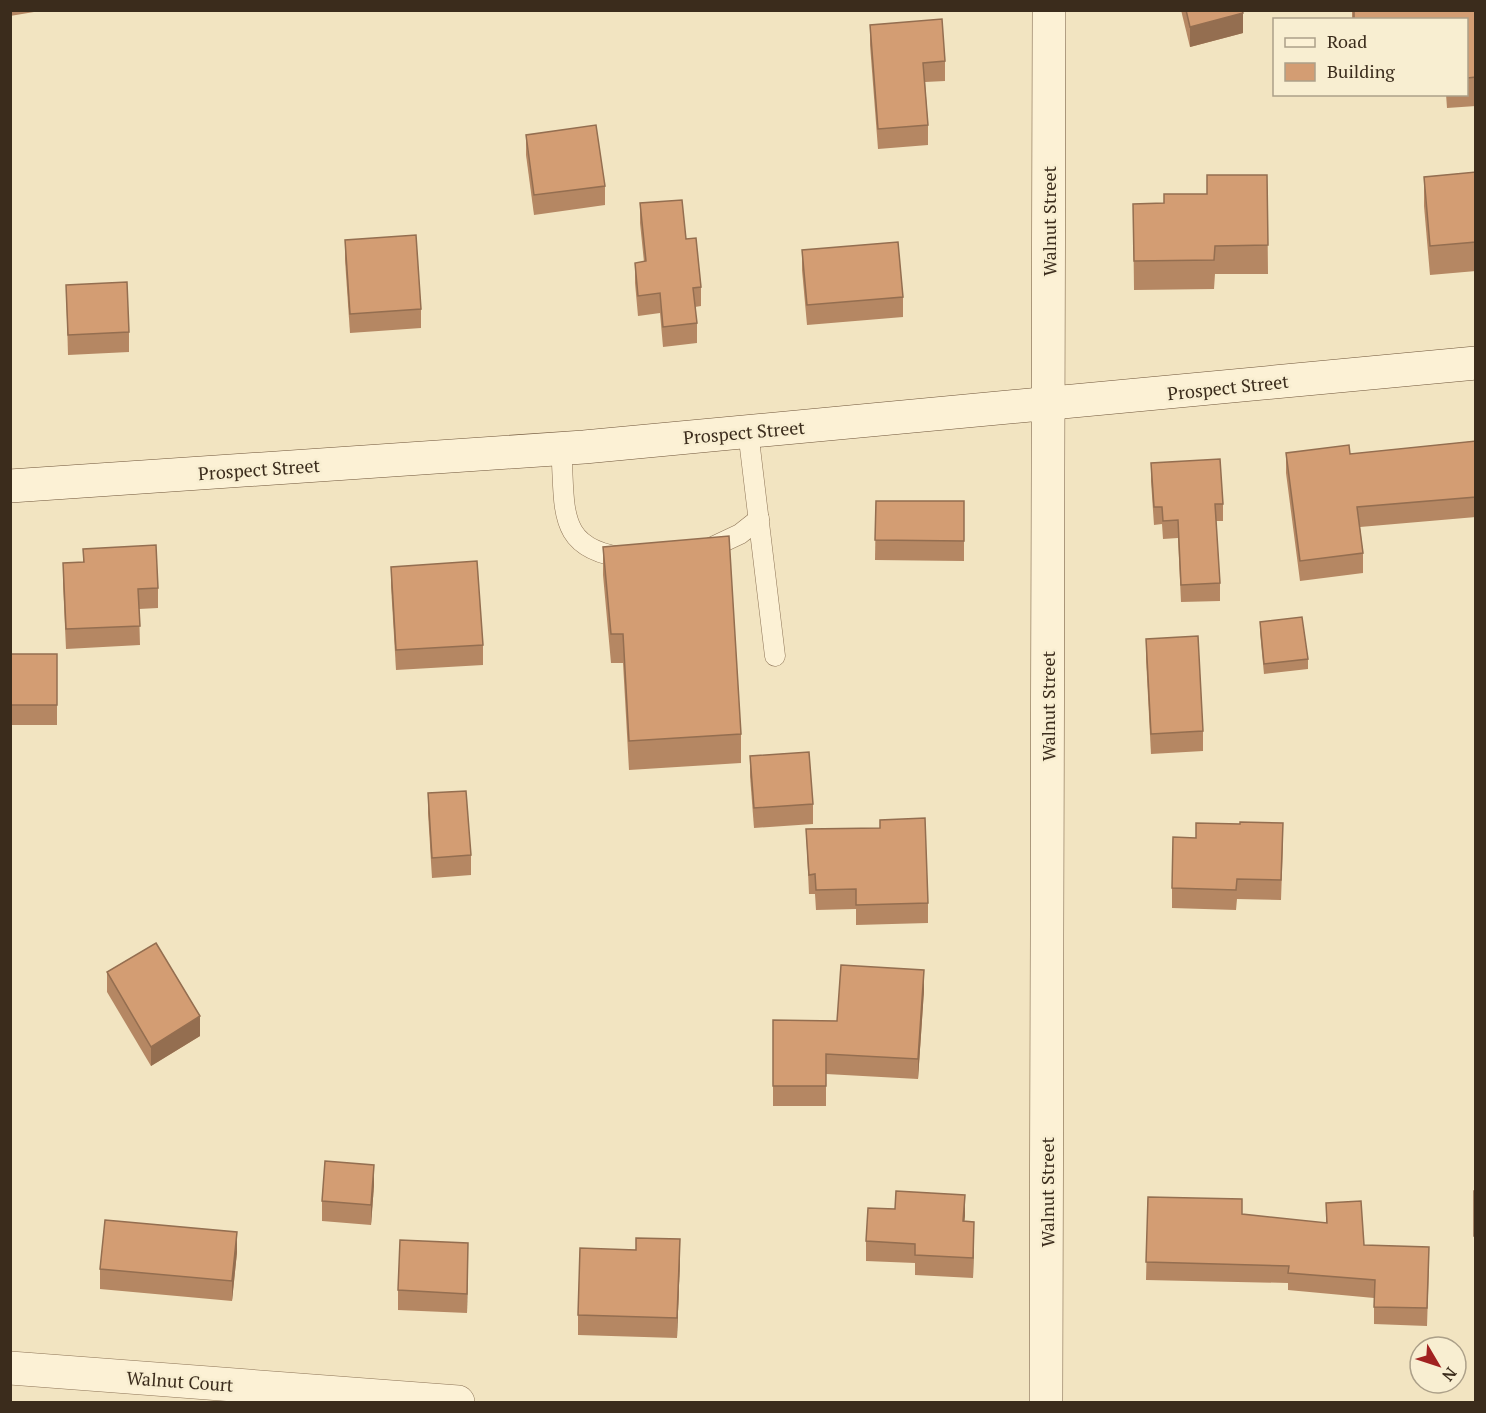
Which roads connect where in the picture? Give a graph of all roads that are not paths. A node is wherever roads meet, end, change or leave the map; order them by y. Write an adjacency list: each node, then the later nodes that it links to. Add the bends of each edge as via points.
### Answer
1 (1049, 10): 3 (street, Walnut Street)
2 (1476, 363): 3 (street, Prospect Street)
3 (1048, 405): 4 (street, Prospect Street); 13 (street, Walnut Street)
4 (748, 431): 5 (street, Prospect Street); 7 (lane)
5 (561, 448): 6 (street, Prospect Street); 9 (lane, via 568,526 576,539 612,556)
6 (10, 486)
7 (759, 519): 8 (lane, via 724,544); 10 (lane)
8 (691, 553)
9 (644, 558)
10 (775, 656)
11 (10, 1368): 12 (street, Walnut Court)
12 (458, 1402)
13 (1047, 1402)

